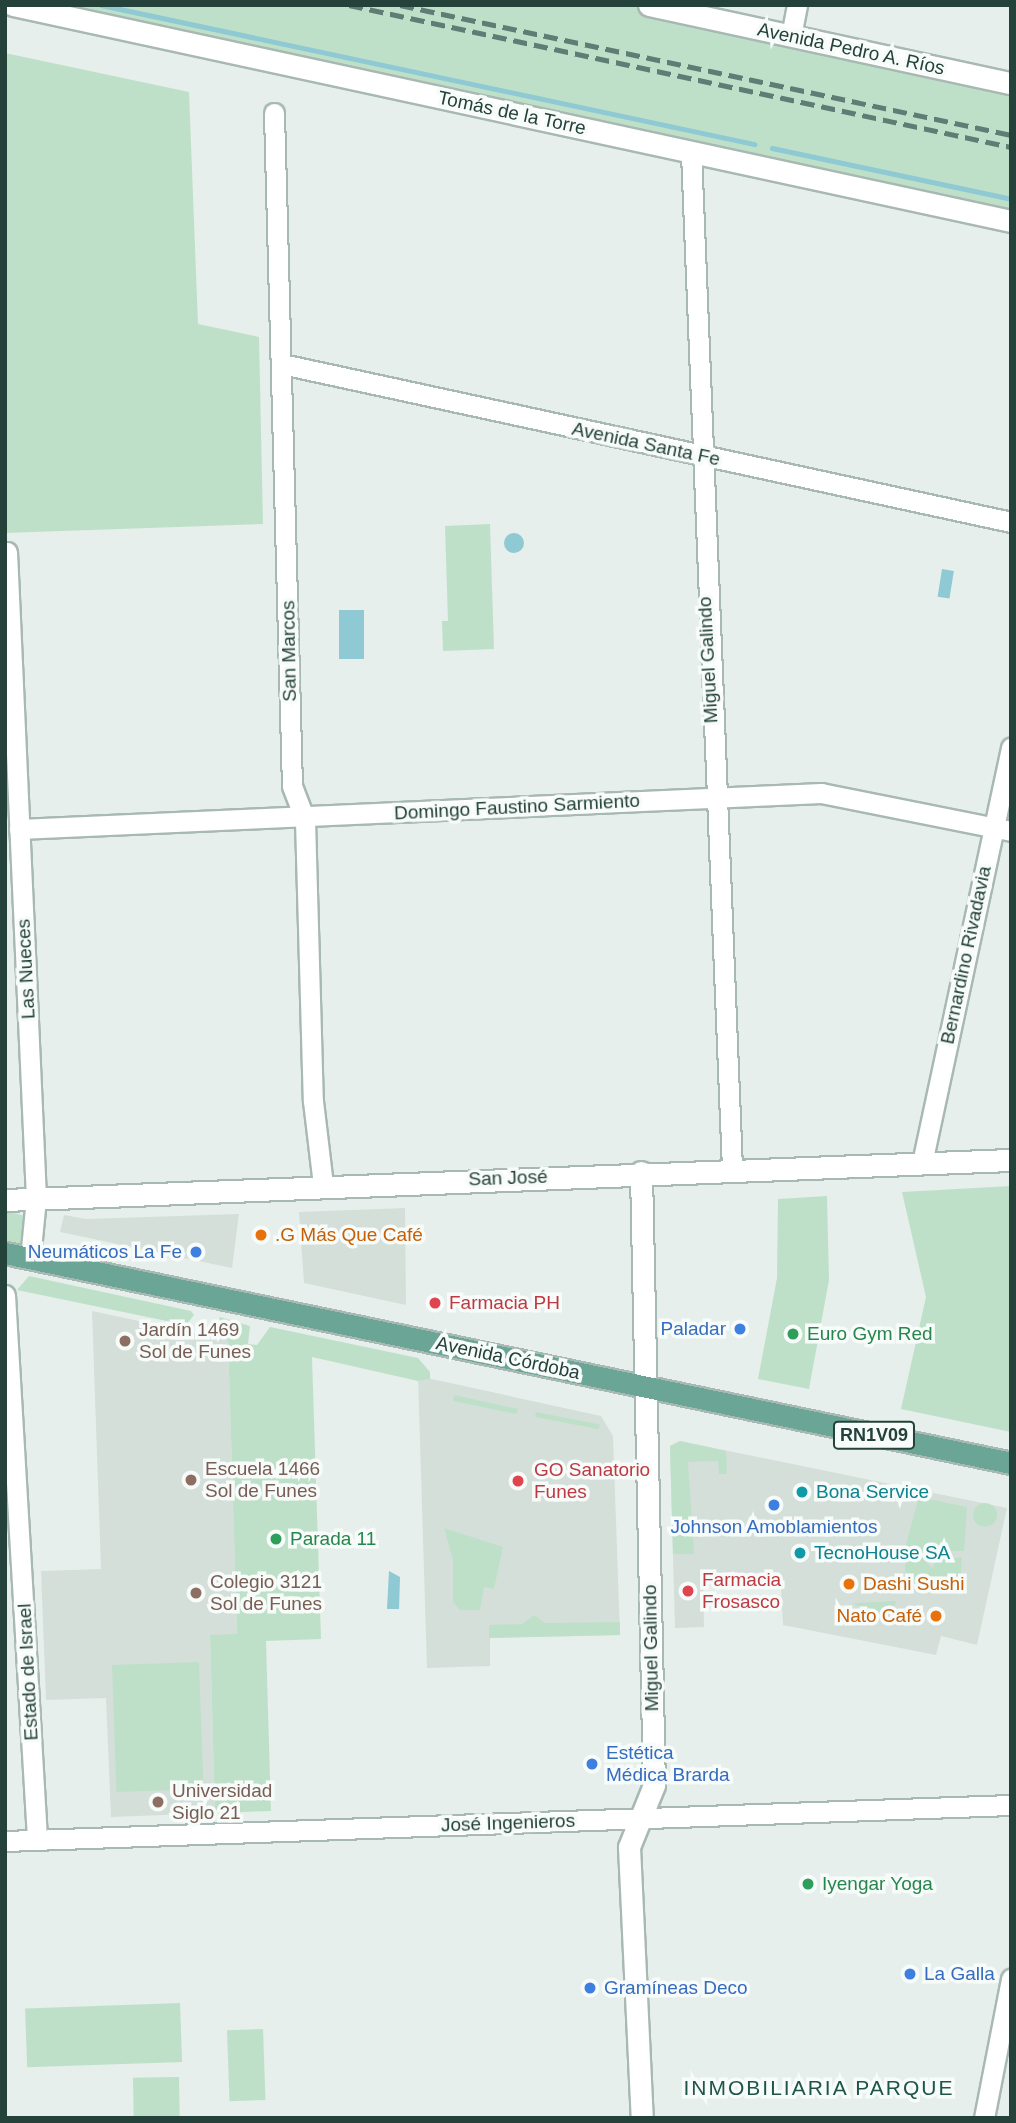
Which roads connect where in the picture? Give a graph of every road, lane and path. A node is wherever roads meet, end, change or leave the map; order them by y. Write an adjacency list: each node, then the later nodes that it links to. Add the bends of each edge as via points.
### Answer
1 (13, 5): 7 (street, Tomás de la Torre)
2 (649, 5): 4 (street, Avenida Pedro A. Ríos)
3 (797, 5): 4 (street)
4 (791, 36): 5 (street, Avenida Pedro A. Ríos)
5 (1011, 83)
6 (274, 113): 9 (street, San Marcos)
7 (691, 152): 8 (street, Tomás de la Torre); 10 (street, Miguel Galindo)
8 (1011, 221)
9 (282, 364): 10 (street, Avenida Santa Fe); 15 (street, San Marcos, via 292,786)
10 (698, 456): 11 (street, Avenida Santa Fe); 14 (street, Miguel Galindo)
11 (1011, 522)
12 (6, 552): 16 (street, Las Nueces)
13 (1011, 747): 17 (street, Bernardino Rivadavia)
14 (715, 798): 15 (street, Domingo Faustino Sarmiento); 17 (street, Domingo Faustino Sarmiento, via 821,793); 20 (street, Miguel Galindo)
15 (301, 816): 16 (street, Domingo Faustino Sarmiento); 22 (street, San Marcos, via 313,1101)
16 (19, 829): 23 (street, Las Nueces)
17 (1002, 830): 19 (street, Bernardino Rivadavia)
18 (1011, 1160): 19 (street, San José)
19 (922, 1163): 20 (street, San José)
20 (732, 1168): 21 (street, San José)
21 (641, 1172): 22 (street, San José); 28 (street, Miguel Galindo)
22 (323, 1185): 23 (street, San José)
23 (36, 1198): 24 (street, San José); 26 (street, Las Nueces)
24 (5, 1200)
25 (5, 1253): 26 (main road, Avenida Córdoba / RN1V09)
26 (30, 1259): 28 (main road, Avenida Córdoba / RN1V09)
27 (5, 1295): 32 (street, Estado de Israel)
28 (645, 1387): 29 (main road, Avenida Córdoba / RN1V09); 31 (street, Miguel Galindo, via 654,1786)
29 (1011, 1463)
30 (1011, 1805): 31 (street, José Ingenieros)
31 (639, 1818): 32 (street, José Ingenieros); 35 (street, Miguel Galindo, via 629,1847)
32 (37, 1839): 33 (street, José Ingenieros)
33 (5, 1841)
34 (1011, 1979): 36 (street)
35 (642, 2118)
36 (984, 2118)

